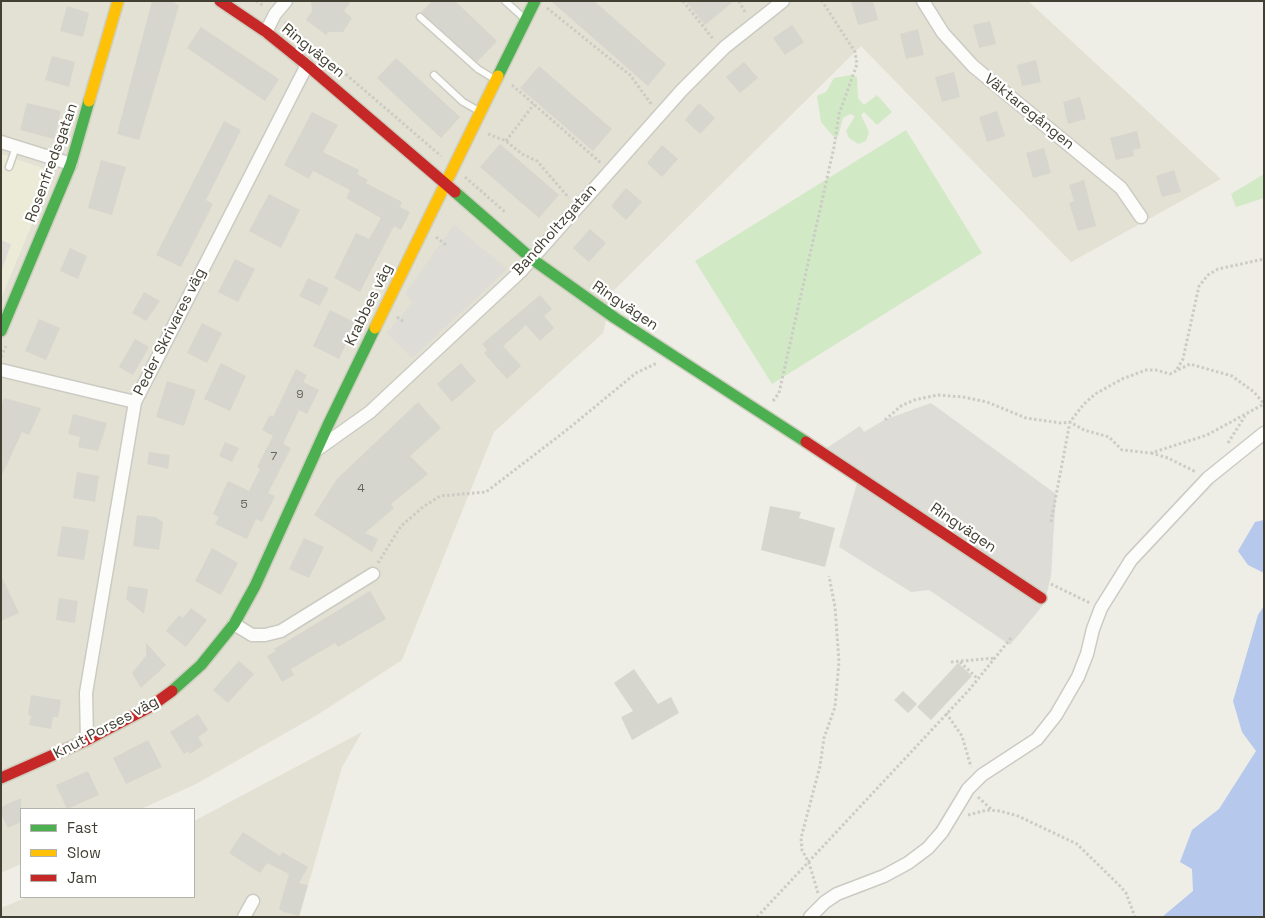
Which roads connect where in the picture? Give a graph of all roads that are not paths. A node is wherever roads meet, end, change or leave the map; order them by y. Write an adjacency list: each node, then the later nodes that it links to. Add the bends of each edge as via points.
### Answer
1 (118, 1): 17 (street, Rosenfredsgatan)
2 (220, 1): 10 (street, Ringvägen)
3 (286, 1): 10 (street)
4 (506, 1): 9 (lane)
5 (535, 1): 9 (street, Krabbes väg)
6 (783, 1): 21 (street, Bandholtzgatan, via 722,50 577,205)
7 (923, 1): 20 (street, Väktaregången, via 943,33 973,66 1121,188)
8 (420, 17): 13 (lane, via 478,69)
9 (526, 20): 13 (street, Krabbes väg)
10 (266, 32): 11 (street, Ringvägen)
11 (307, 65): 19 (street, Ringvägen); 24 (street, Peder Skrivares väg)
12 (434, 75): 14 (lane, via 463,102)
13 (498, 80): 14 (street, Krabbes väg)
14 (482, 112): 19 (street, Krabbes väg)
15 (1, 142): 16 (street)
16 (16, 147): 17 (street); 18 (lane)
17 (71, 164): 22 (street, Rosenfredsgatan)
18 (9, 166)
19 (445, 184): 21 (street, Ringvägen); 26 (street, Krabbes väg)
20 (1141, 217)
21 (532, 259): 26 (street, Bandholtzgatan, via 370,412); 28 (street, Ringvägen)
22 (1, 331)
23 (1, 370): 24 (street)
24 (135, 402): 30 (street, Peder Skrivares väg, via 86,693)
25 (1264, 433): 34 (street, via 1208,478 1131,560 1101,608 1084,662 1056,715 1037,739 978,778 928,848 884,876 837,894)
26 (318, 449): 29 (street, Krabbes väg, via 259,578)
27 (373, 574): 29 (street, via 281,631 252,635)
28 (1041, 598)
29 (234, 624): 30 (street, Knut Porses väg, via 201,665 168,695)
30 (87, 740): 31 (street, Knut Porses väg)
31 (1, 778)
32 (253, 901): 33 (street)
33 (244, 917)
34 (810, 917)

